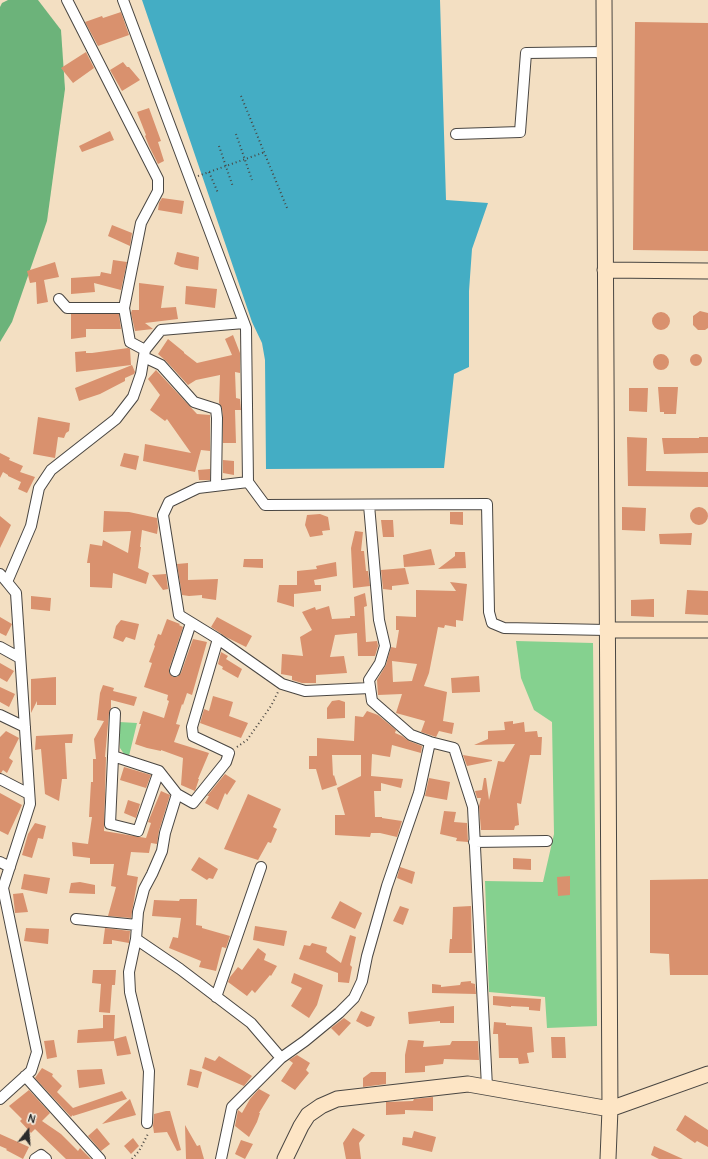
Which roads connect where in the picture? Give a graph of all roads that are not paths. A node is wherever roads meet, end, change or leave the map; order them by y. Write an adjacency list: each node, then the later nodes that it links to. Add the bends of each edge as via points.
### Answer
1 (67, 0): 9 (street, via 158,179 158,191 141,224)
2 (123, 0): 10 (street)
3 (604, 0): 4 (street)
4 (604, 52): 5 (street, via 526,53 520,132); 6 (street)
5 (456, 134)
6 (604, 270): 7 (street); 17 (street)
7 (708, 271)
8 (59, 299): 9 (street, via 67,308)
9 (124, 308): 11 (street, via 130,342)
10 (244, 323): 11 (street, via 161,330); 12 (street)
11 (144, 353): 13 (street, via 161,366 194,402 216,409); 15 (street, via 141,374 133,397 116,419 51,470 39,488 31,526)
12 (248, 482): 13 (street); 14 (street, via 266,505)
13 (216, 486): 16 (street, via 198,488 169,502 163,515 179,615)
14 (369, 504): 17 (street, via 487,504 489,612 492,623 504,628); 23 (street, via 379,620 385,646 380,662 369,680)
15 (4, 578): 21 (street, via 16,593)
16 (191, 622): 19 (street); 22 (street)
17 (607, 630): 18 (street); 47 (street)
18 (708, 630)
19 (218, 639): 23 (street, via 282,684 305,691); 32 (street, via 192,727 193,736 229,753 226,762 193,804)
20 (0, 647): 21 (street)
21 (20, 658): 26 (street)
22 (175, 671)
23 (370, 688): 27 (street, via 372,701 411,735)
24 (115, 713): 28 (street)
25 (0, 715): 26 (street)
26 (25, 727): 31 (street)
27 (430, 742): 34 (street, via 454,748 473,807); 42 (street, via 419,793 386,886 362,981 354,998 305,1041)
28 (113, 756): 29 (street); 29 (street, via 110,824 138,831)
29 (159, 770): 32 (street)
30 (0, 779): 31 (street)
31 (29, 794): 36 (street, via 30,804)
32 (178, 794): 39 (street, via 162,851 144,889)
33 (547, 841): 34 (street)
34 (474, 842): 45 (street)
35 (0, 862): 36 (street)
36 (10, 867): 44 (street, via 3,888 37,1052 31,1071)
37 (261, 867): 41 (street)
38 (76, 919): 39 (street)
39 (137, 925): 40 (street)
40 (136, 938): 41 (street); 48 (street, via 130,972 130,992 149,1071)
41 (216, 997): 42 (street, via 251,1023)
42 (281, 1058): 52 (street, via 232,1107)
43 (708, 1074): 47 (street)
44 (25, 1076): 46 (street); 51 (street)
45 (487, 1088): 47 (street); 53 (street, via 468,1084 337,1100 321,1106 308,1115)
46 (0, 1099)
47 (610, 1109): 54 (street)
48 (146, 1123)
49 (35, 1159): 50 (street, via 40,1155)
50 (46, 1159)
51 (100, 1159)
52 (221, 1159)
53 (286, 1159)
54 (608, 1159)

